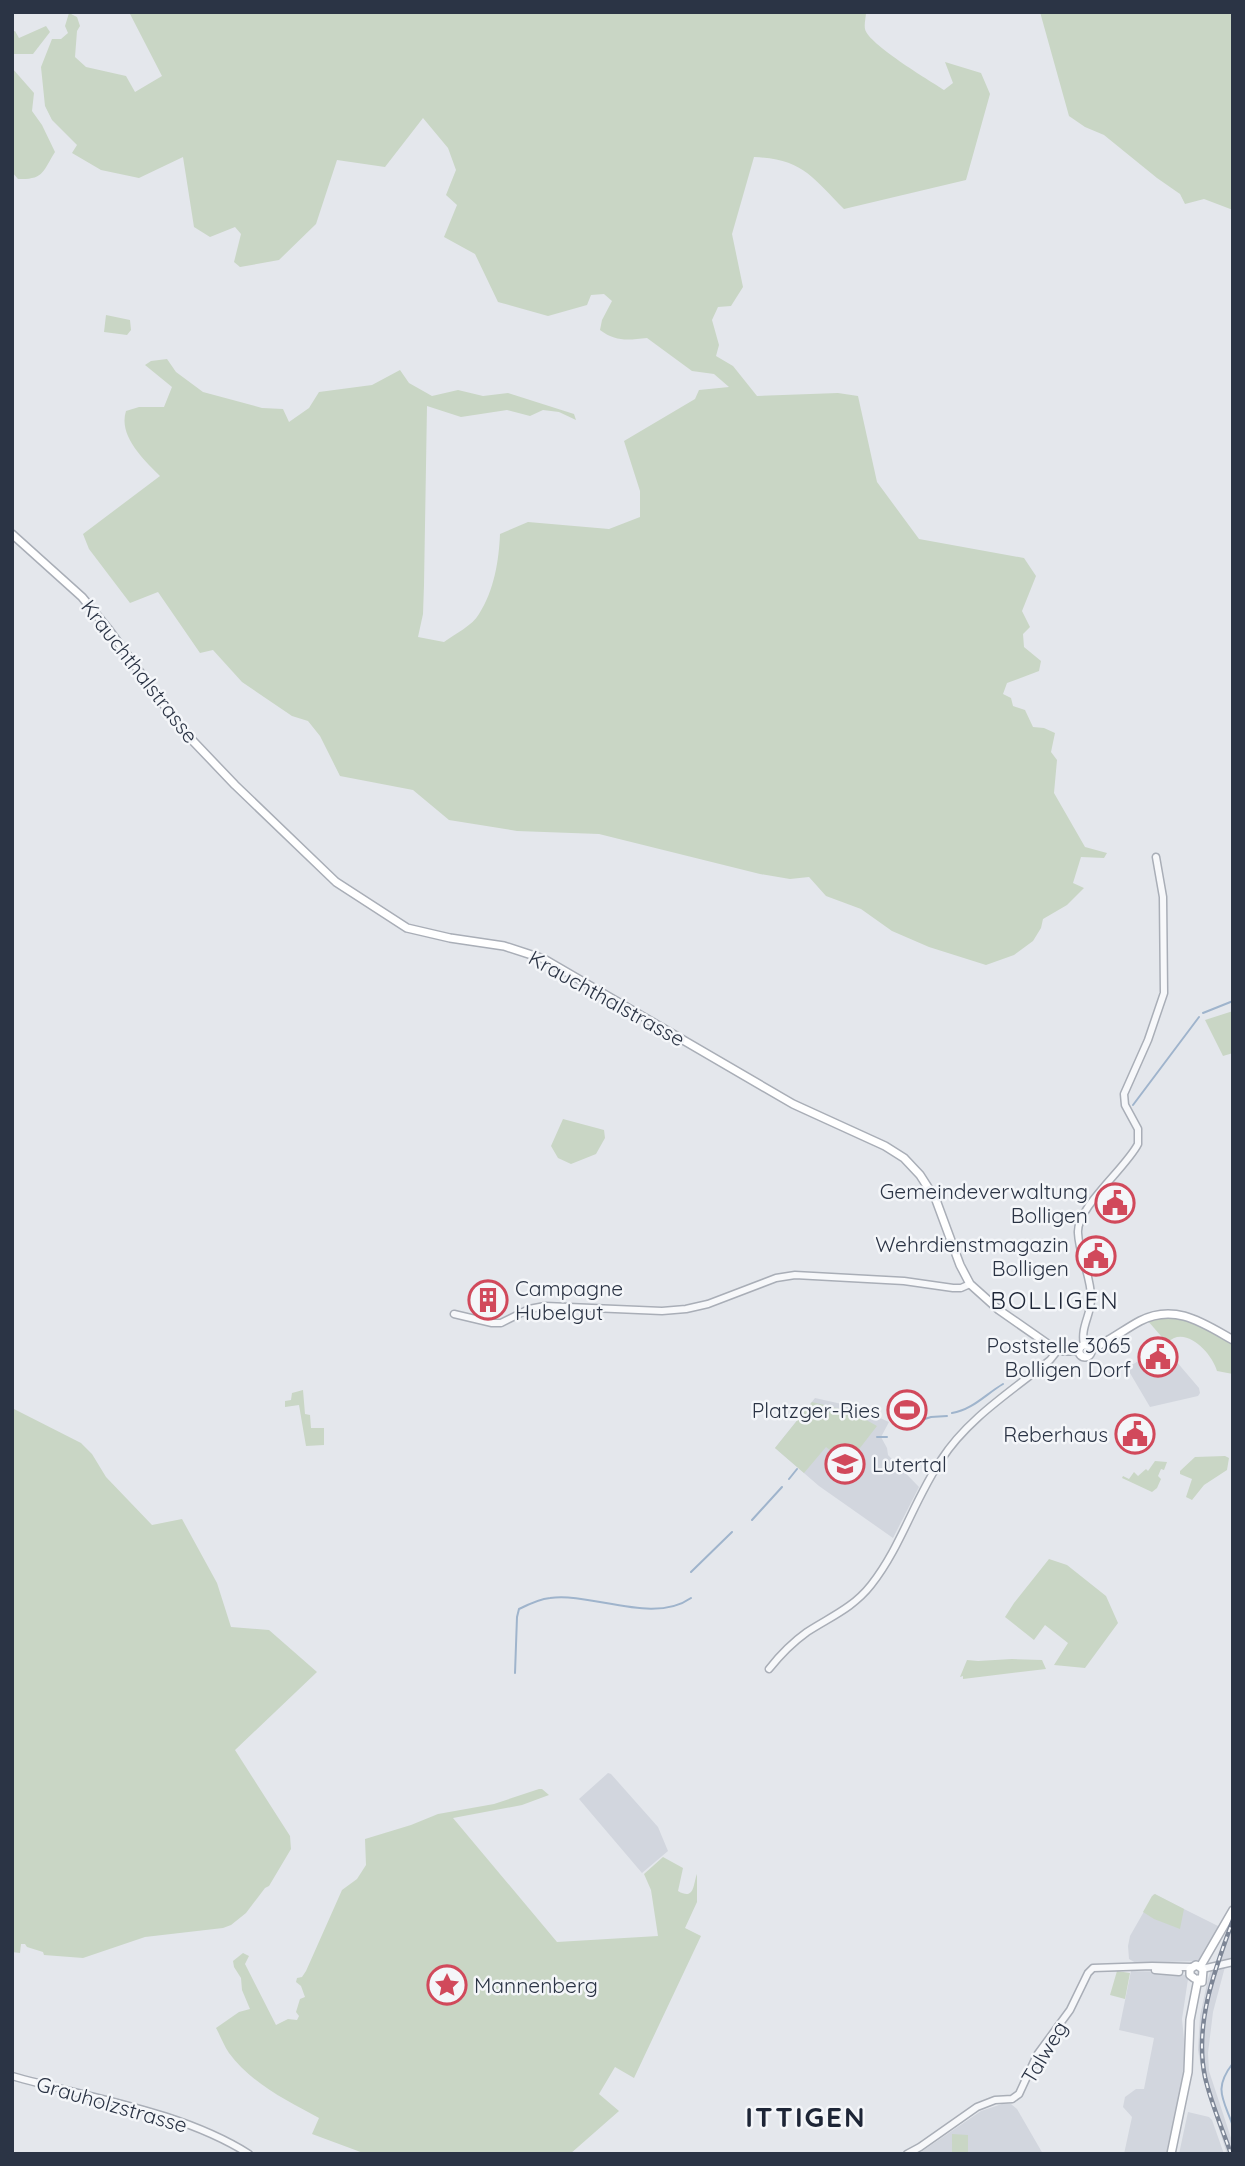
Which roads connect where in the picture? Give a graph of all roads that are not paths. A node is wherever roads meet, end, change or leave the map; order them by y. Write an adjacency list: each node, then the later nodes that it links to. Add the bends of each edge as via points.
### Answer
1 (12, 534): 3 (main road, Krauchthalstrasse, via 82,597 193,741 336,882 407,928 504,946 544,959 793,1104 894,1152 915,1169 931,1192)
2 (1156, 857): 6 (street, via 1163,897 1164,989 1148,1040 1125,1089 1126,1108 1139,1132 1137,1147 1078,1225 1091,1297 1082,1331)
3 (970, 1284): 4 (street, via 953,1288 795,1275 675,1310 545,1306 497,1323); 7 (main road)
4 (454, 1314)
5 (1233, 1340): 6 (main road, via 1189,1317 1165,1313)
6 (1085, 1348): 7 (main road)
7 (1058, 1350): 8 (street, via 955,1441 929,1479 890,1559 866,1592 804,1635)
8 (769, 1669)
9 (1233, 1910): 11 (main road)
10 (1233, 1962): 11 (street, Talweg)
11 (1197, 1973): 14 (street, Talweg, via 1133,1967 1090,1970 1017,2096 977,2107); 15 (main road, via 1188,2072)
12 (12, 2076): 13 (street, Grauholzstrasse, via 198,2128)
13 (249, 2154)
14 (907, 2154)
15 (1171, 2154)

